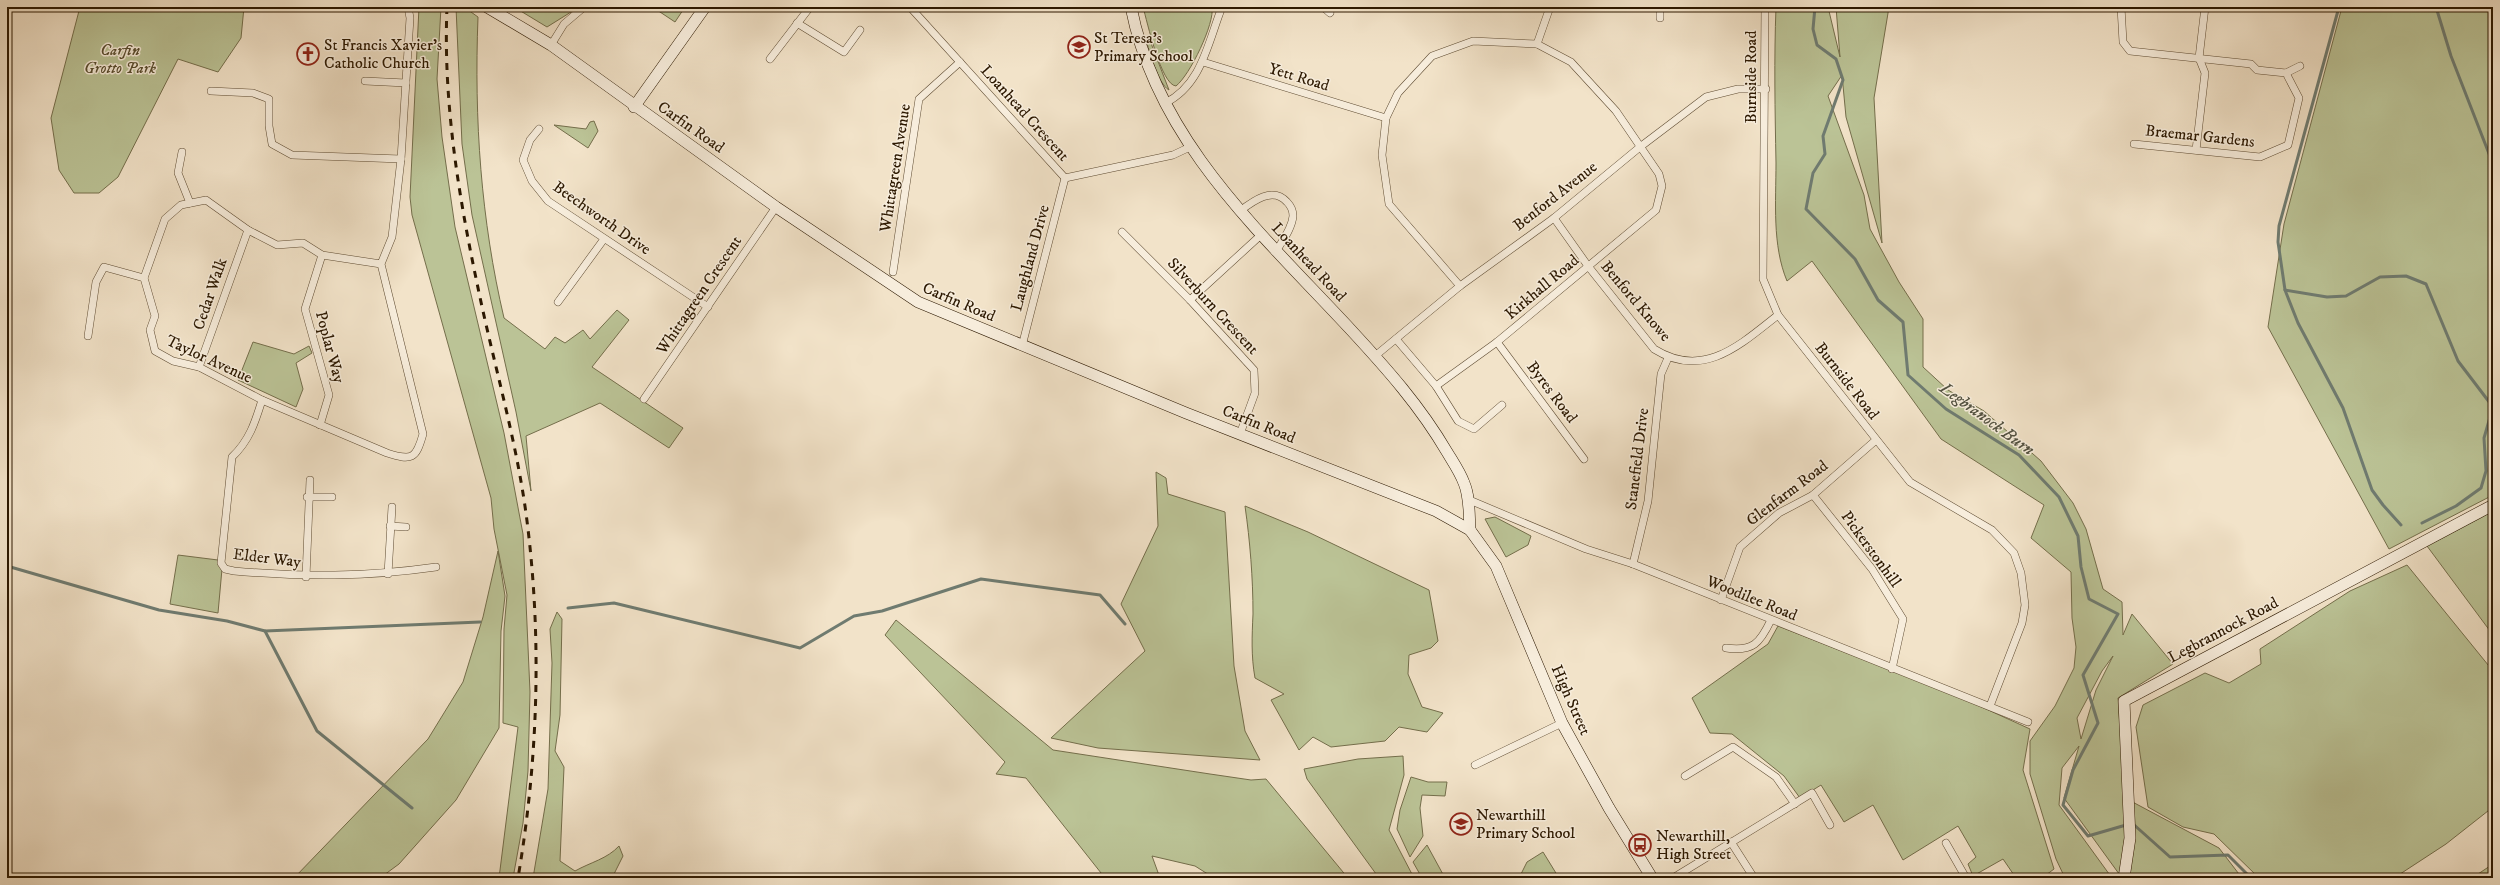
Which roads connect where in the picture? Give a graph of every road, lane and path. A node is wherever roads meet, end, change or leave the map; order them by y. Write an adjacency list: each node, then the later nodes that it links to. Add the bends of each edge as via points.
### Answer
1 (408, 7): 28 (street, via 410,18)
2 (487, 7): 20 (main road, Carfin Road)
3 (584, 7): 20 (street, via 564,24)
4 (705, 7): 32 (main road)
5 (810, 7): 17 (street)
6 (910, 7): 23 (street, Loanhead Crescent)
7 (1131, 7): 31 (main road, Loanhead Road, via 1149,68)
8 (1222, 7): 24 (street)
9 (1323, 7): 15 (street)
10 (1550, 7): 19 (street)
11 (1660, 7): 16 (street)
12 (1765, 7): 29 (street, Burnside Road)
13 (2121, 7): 21 (street, via 2123,42 2127,49 2134,52)
14 (2206, 7): 21 (street)
15 (1330, 13)
16 (1660, 18)
17 (797, 23): 18 (street, via 844,52); 22 (street)
18 (860, 30)
19 (1537, 44): 33 (street, via 1473,41 1432,56 1398,93); 37 (street, Kirkhall Road, via 1570,62 1616,111)
20 (550, 45): 32 (main road, Carfin Road)
21 (2199, 58): 26 (street, via 2251,64 2257,70); 38 (street, via 2205,73)
22 (770, 59)
23 (960, 62): 41 (street, Loanhead Crescent); 54 (street, Whittagreen Avenue, via 919,99)
24 (1203, 62): 31 (street, via 1190,83 1174,99); 33 (street, Yett Road)
25 (2300, 66): 26 (street)
26 (2286, 73): 38 (street, Braemar Gardens, via 2299,98 2288,146 2260,157)
27 (365, 81): 28 (street)
28 (406, 83): 40 (street)
29 (1766, 89): 37 (street, Benford Avenue, via 1738,89 1706,97); 60 (street, Burnside Road, via 1763,279)
30 (211, 91): 40 (street, via 253,93 269,99 272,144 292,155)
31 (1165, 103): 36 (main road, Loanhead Road)
32 (634, 106): 43 (main road, Carfin Road)
33 (1386, 118): 56 (street, via 1382,155 1389,204)
34 (539, 129): 49 (street, Beechworth Drive, via 530,140 523,160 532,181 548,201)
35 (2134, 144): 38 (street, Braemar Gardens)
36 (1190, 147): 41 (street, Loanhead Crescent, via 1173,155); 44 (main road, Loanhead Road)
37 (1640, 147): 45 (street, Benford Avenue); 53 (street, Kirkhall Road, via 1659,174 1662,186 1656,210)
38 (2196, 150)
39 (182, 152): 42 (street, via 178,173)
40 (401, 159): 52 (street, via 392,237)
41 (1065, 178): 64 (street, Laughland Drive)
42 (190, 203): 46 (street, via 206,200); 55 (street, via 181,205 165,219)
43 (776, 207): 59 (street, Whittagreen Crescent); 64 (main road, Carfin Road, via 918,302)
44 (1240, 211): 48 (main road, Loanhead Road); 50 (street, via 1262,197 1274,195 1284,198 1292,207 1293,216 1291,225)
45 (1554, 218): 53 (street, Benford Knowe); 56 (street, Benford Avenue)
46 (248, 230): 51 (street, via 277,245 303,243); 67 (street, Cedar Walk)
47 (1122, 232): 57 (street, Silverburn Crescent)
48 (1262, 234): 50 (main road, Loanhead Road); 57 (street)
49 (604, 239): 58 (street); 59 (street, Beechworth Drive)
50 (1276, 250): 65 (main road, Loanhead Road)
51 (322, 255): 52 (street); 72 (street, Poplar Way, via 305,309 329,395)
52 (380, 264): 72 (street, Taylor Avenue, via 418,410 423,434 419,449 413,457 407,459)
53 (1588, 266): 63 (street, Kirkhall Road); 66 (street, Benford Knowe, via 1654,349)
54 (894, 272)
55 (144, 278): 61 (street, via 104,267 96,282); 67 (street, Taylor Avenue, via 155,316 150,330 155,351 173,361)
56 (1460, 286): 62 (street, Benford Avenue)
57 (1190, 300): 73 (street, Silverburn Crescent, via 1254,370 1255,393)
58 (558, 302)
59 (708, 307): 69 (street, Whittagreen Crescent)
60 (1778, 316): 66 (street, Benford Knowe, via 1741,345 1706,362); 74 (street, Burnside Road)
61 (88, 336)
62 (1396, 339): 65 (street, Benford Avenue); 68 (street)
63 (1497, 342): 68 (street, Kirkhall Road); 75 (street, Byres Road)
64 (1022, 346): 73 (main road, Carfin Road)
65 (1375, 356): 80 (main road, Loanhead Road, via 1405,389 1436,433 1464,483)
66 (1668, 358): 86 (street, Stanefield Drive, via 1661,374 1648,501)
67 (199, 367): 70 (street, Taylor Avenue)
68 (1436, 386): 71 (street, via 1458,421 1474,429)
69 (644, 399)
70 (262, 400): 72 (street, Taylor Avenue); 89 (street, Elder Way, via 251,433 232,457 221,563 225,568 234,571)
71 (1502, 405)
72 (320, 425)
73 (1240, 434): 85 (main road, Carfin Road, via 1436,511)
74 (1876, 440): 77 (street, Glenfarm Road); 94 (street, Burnside Road, via 1910,482 1992,530 2014,554 2021,573 2025,605 2022,623)
75 (1584, 459)
76 (310, 480): 78 (street)
77 (1813, 495): 90 (street, Glenfarm Road, via 1779,513 1740,547); 93 (street, Pickerstonhill, via 1872,569 1903,619)
78 (307, 497): 79 (street); 89 (street)
79 (332, 497)
80 (1467, 498): 85 (main road, Loanhead Road); 86 (street, Woodilee Road, via 1586,549)
81 (2493, 505): 107 (main road, Legbrannock Road, via 2124,701 2130,817 2130,838)
82 (392, 507): 83 (street)
83 (390, 526): 84 (street); 88 (street)
84 (406, 527)
85 (1470, 530): 96 (main road, High Street, via 1496,566)
86 (1632, 564): 90 (street, Woodilee Road)
87 (436, 567): 88 (street, Elder Way)
88 (388, 574): 89 (street, Elder Way)
89 (306, 577)
90 (1720, 600): 91 (street, Woodilee Road)
91 (1772, 620): 92 (street, via 1762,639 1743,650); 93 (street, Woodilee Road)
92 (1726, 648)
93 (1892, 669): 94 (street, Woodilee Road)
94 (1990, 706): 95 (street, Woodilee Road)
95 (2028, 722)
96 (1562, 723): 97 (street); 103 (main road, High Street, via 1609,808)
97 (1475, 765)
98 (1685, 776): 99 (street, via 1733,747 1776,777)
99 (1795, 804): 100 (street, via 1812,793); 101 (street)
100 (1830, 825)
101 (1731, 842): 104 (street); 105 (street)
102 (1946, 843): 106 (street)
103 (1652, 878)
104 (1673, 878)
105 (1754, 878)
106 (1966, 878)
107 (2124, 878)

